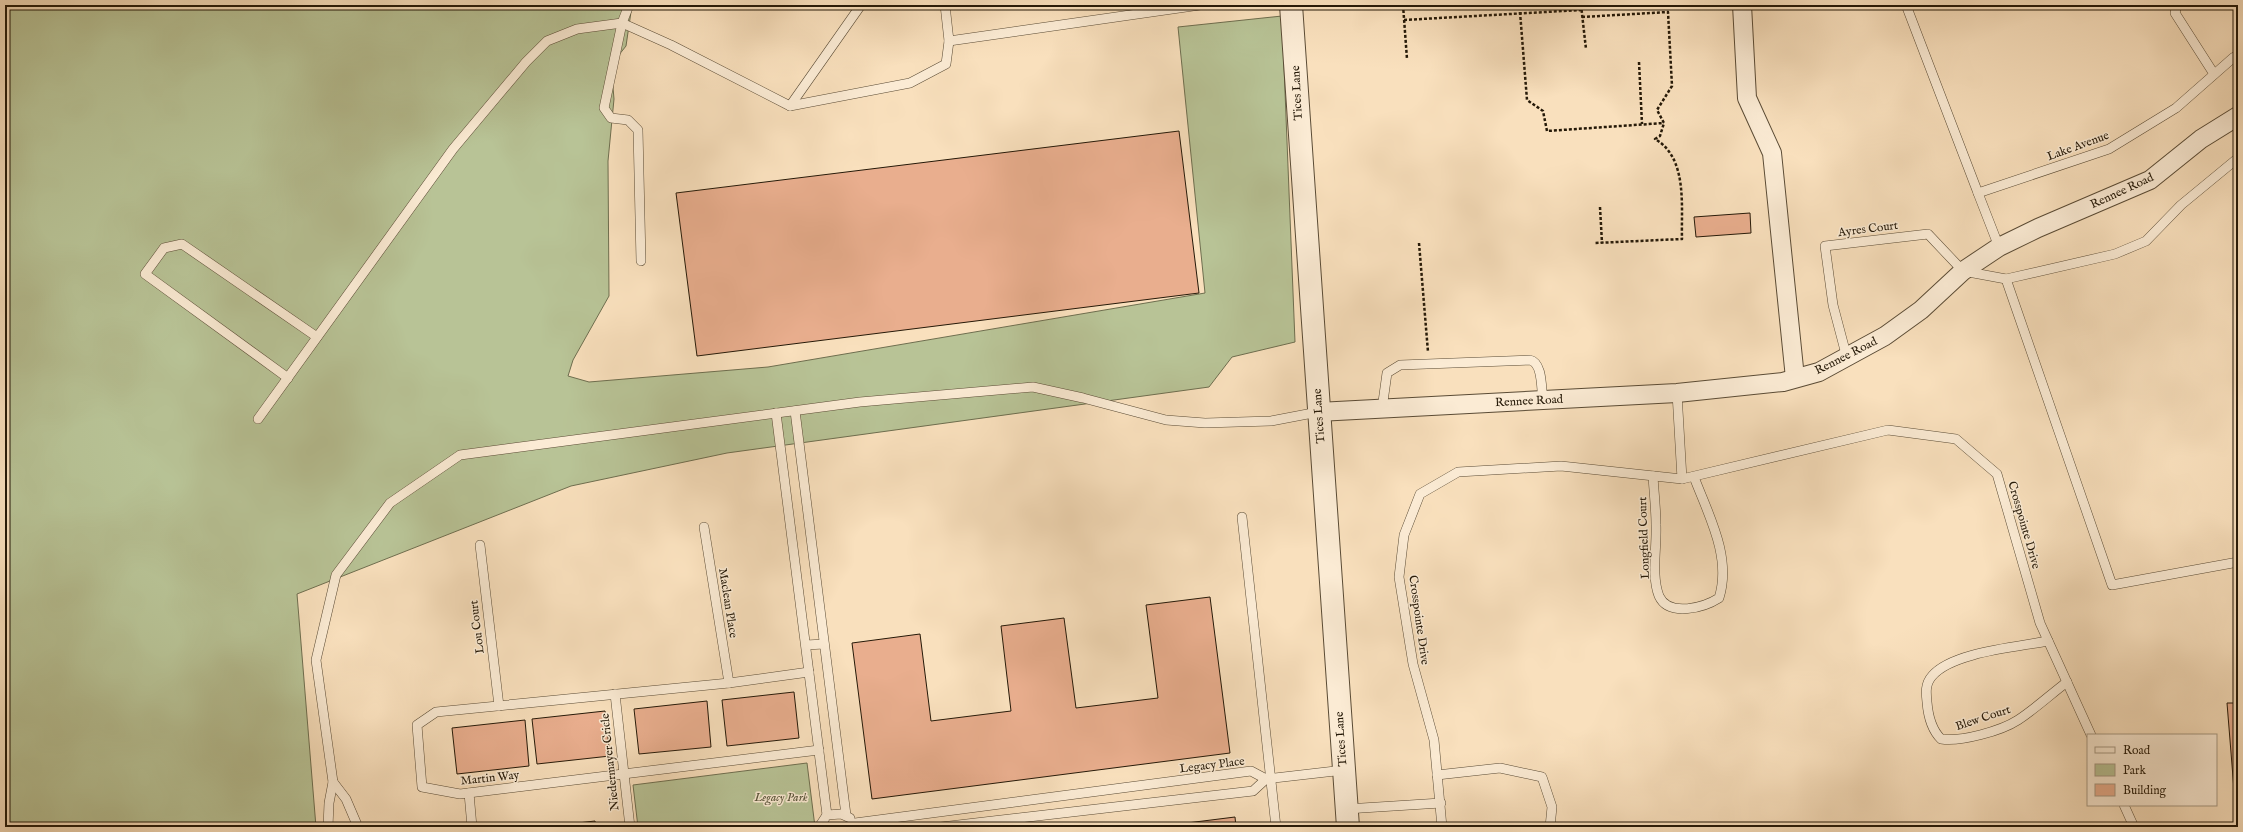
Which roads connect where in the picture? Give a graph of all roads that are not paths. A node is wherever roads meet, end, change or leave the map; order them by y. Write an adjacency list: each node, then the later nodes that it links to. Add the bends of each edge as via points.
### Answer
1 (629, 5): 10 (lane)
2 (861, 5): 14 (lane)
3 (945, 5): 11 (lane)
4 (1200, 5): 9 (lane)
5 (1291, 5): 30 (street, Tices Lane)
6 (1742, 5): 25 (street, via 1747,98 1772,153)
7 (1906, 5): 17 (lane)
8 (2177, 5): 13 (lane, via 2175,13)
9 (1148, 8): 11 (lane)
10 (622, 23): 14 (lane); 19 (lane, via 604,108 611,118 628,120 638,130); 22 (lane, via 577,29 547,41 526,62 453,149)
11 (949, 41): 14 (lane, via 946,64 910,83)
12 (2238, 56): 13 (lane, Lake Avenue)
13 (2214, 74): 17 (lane, Lake Avenue, via 2176,108 2109,149)
14 (790, 106)
15 (2238, 116): 18 (street, Rennee Road, via 2201,140 2150,180)
16 (2238, 158): 21 (lane, via 2181,205 2146,241 2115,254)
17 (1978, 193): 18 (lane)
18 (1999, 247): 20 (street, Rennee Road)
19 (641, 261)
20 (1963, 272): 21 (lane); 23 (street, Rennee Road, via 1922,310); 23 (lane, Ayres Court, via 1928,234 1825,246 1833,305)
21 (2006, 279): 39 (lane, via 2112,585)
22 (317, 337): 24 (lane); 24 (lane, via 182,244 164,248 145,274)
23 (1847, 358): 25 (street, Rennee Road, via 1819,372)
24 (288, 378): 32 (lane)
25 (1796, 378): 26 (street, Rennee Road, via 1783,382)
26 (1677, 393): 27 (street, Rennee Road); 35 (lane)
27 (1543, 400): 28 (street, Rennee Road); 28 (lane, via 1539,368 1533,360 1400,365 1390,370 1384,386)
28 (1382, 409): 30 (street, Rennee Road)
29 (794, 411): 30 (lane, via 860,402 1033,387 1166,420 1271,421); 31 (lane); 41 (lane)
30 (1318, 412): 50 (street, Tices Lane)
31 (776, 413): 42 (lane); 54 (lane, via 460,455 390,502 336,575 316,660)
32 (258, 418)
33 (1653, 476): 34 (lane, Longfield Court, via 1659,595 1662,601 1679,609 1710,604 1719,598 1722,589 1724,568 1717,537); 35 (lane, Crosspointe Drive); 52 (lane, Crosspointe Drive, via 1561,466 1458,472 1420,494 1404,535 1399,577 1412,664 1434,740)
34 (1694, 477): 35 (lane, Crosspointe Drive); 40 (lane, Crosspointe Drive, via 1888,430 1956,439 1997,474 2040,623)
35 (1682, 480)
36 (1242, 517): 53 (lane)
37 (704, 527): 44 (lane, Maclean Place)
38 (480, 545): 47 (lane, Lou Court)
39 (2238, 562)
40 (2048, 641): 45 (lane, Crosspointe Drive); 45 (lane, Blew Court, via 1955,660 1932,675 1926,690 1927,708 1937,734 1941,739 1958,740 2009,725)
41 (824, 644): 42 (lane); 59 (lane)
42 (806, 645): 43 (lane)
43 (809, 672): 44 (lane, Martin Way); 49 (lane)
44 (728, 682): 46 (lane, Martin Way)
45 (2067, 682): 48 (lane, Crosspointe Drive)
46 (615, 694): 47 (lane, Martin Way); 51 (lane, Niedermayer Cricle)
47 (499, 706): 55 (lane, Martin Way, via 436,712 417,725 422,788)
48 (2091, 734)
49 (819, 750): 51 (lane, Martin Way); 58 (lane)
50 (1344, 770): 53 (lane); 60 (street, Tices Lane)
51 (623, 774): 55 (lane, Martin Way); 65 (lane, Niedermayer Cricle)
52 (1437, 775): 56 (lane, Crosspointe Drive); 70 (lane, via 1500,768 1542,777 1552,807)
53 (1268, 779): 61 (lane, Legacy Place, via 1251,771); 67 (lane, via 1253,791); 68 (lane)
54 (333, 782): 62 (lane); 63 (lane, via 346,799)
55 (469, 793): 64 (lane)
56 (1441, 802): 60 (lane); 69 (lane, Crosspointe Drive)
57 (2124, 806): 71 (lane)
58 (827, 815): 59 (lane); 66 (lane)
59 (846, 815): 61 (lane)
60 (1347, 818)
61 (856, 825)
62 (328, 827)
63 (358, 827)
64 (472, 827)
65 (630, 827)
66 (819, 827)
67 (941, 827)
68 (1276, 827)
69 (1442, 827)
70 (1550, 827)
71 (2134, 827)

